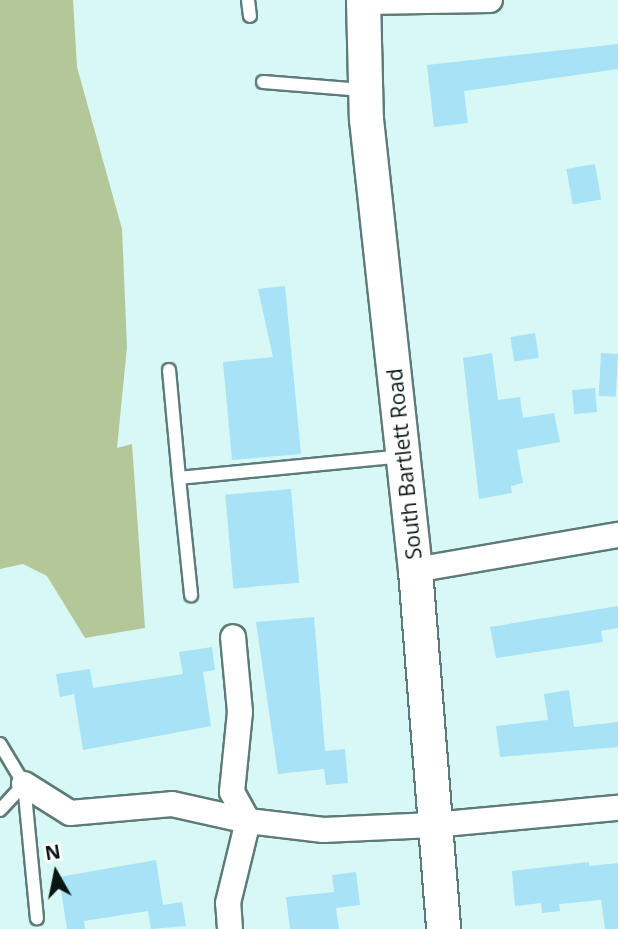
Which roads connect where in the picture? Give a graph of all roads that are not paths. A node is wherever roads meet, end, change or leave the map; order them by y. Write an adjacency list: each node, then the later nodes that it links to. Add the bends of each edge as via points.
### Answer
1 (248, 0): 4 (lane)
2 (490, 0): 3 (street)
3 (363, 1): 6 (main road, South Bartlett Road)
4 (250, 16)
5 (263, 82): 6 (lane)
6 (366, 90): 8 (main road, South Bartlett Road)
7 (169, 370): 9 (lane)
8 (403, 456): 9 (lane); 11 (main road, South Bartlett Road)
9 (179, 478): 12 (lane)
10 (618, 534): 11 (street)
11 (415, 570): 19 (main road, South Bartlett Road)
12 (191, 595)
13 (233, 637): 18 (street, via 240,712 232,792)
14 (0, 744): 15 (lane)
15 (24, 784): 17 (lane); 18 (street, via 70,813 172,804); 20 (lane)
16 (618, 808): 19 (street)
17 (0, 810)
18 (248, 821): 19 (street, via 323,830); 21 (street, via 228,903)
19 (433, 825): 22 (main road, South Bartlett Road)
20 (37, 918)
21 (230, 929)
22 (443, 929)

